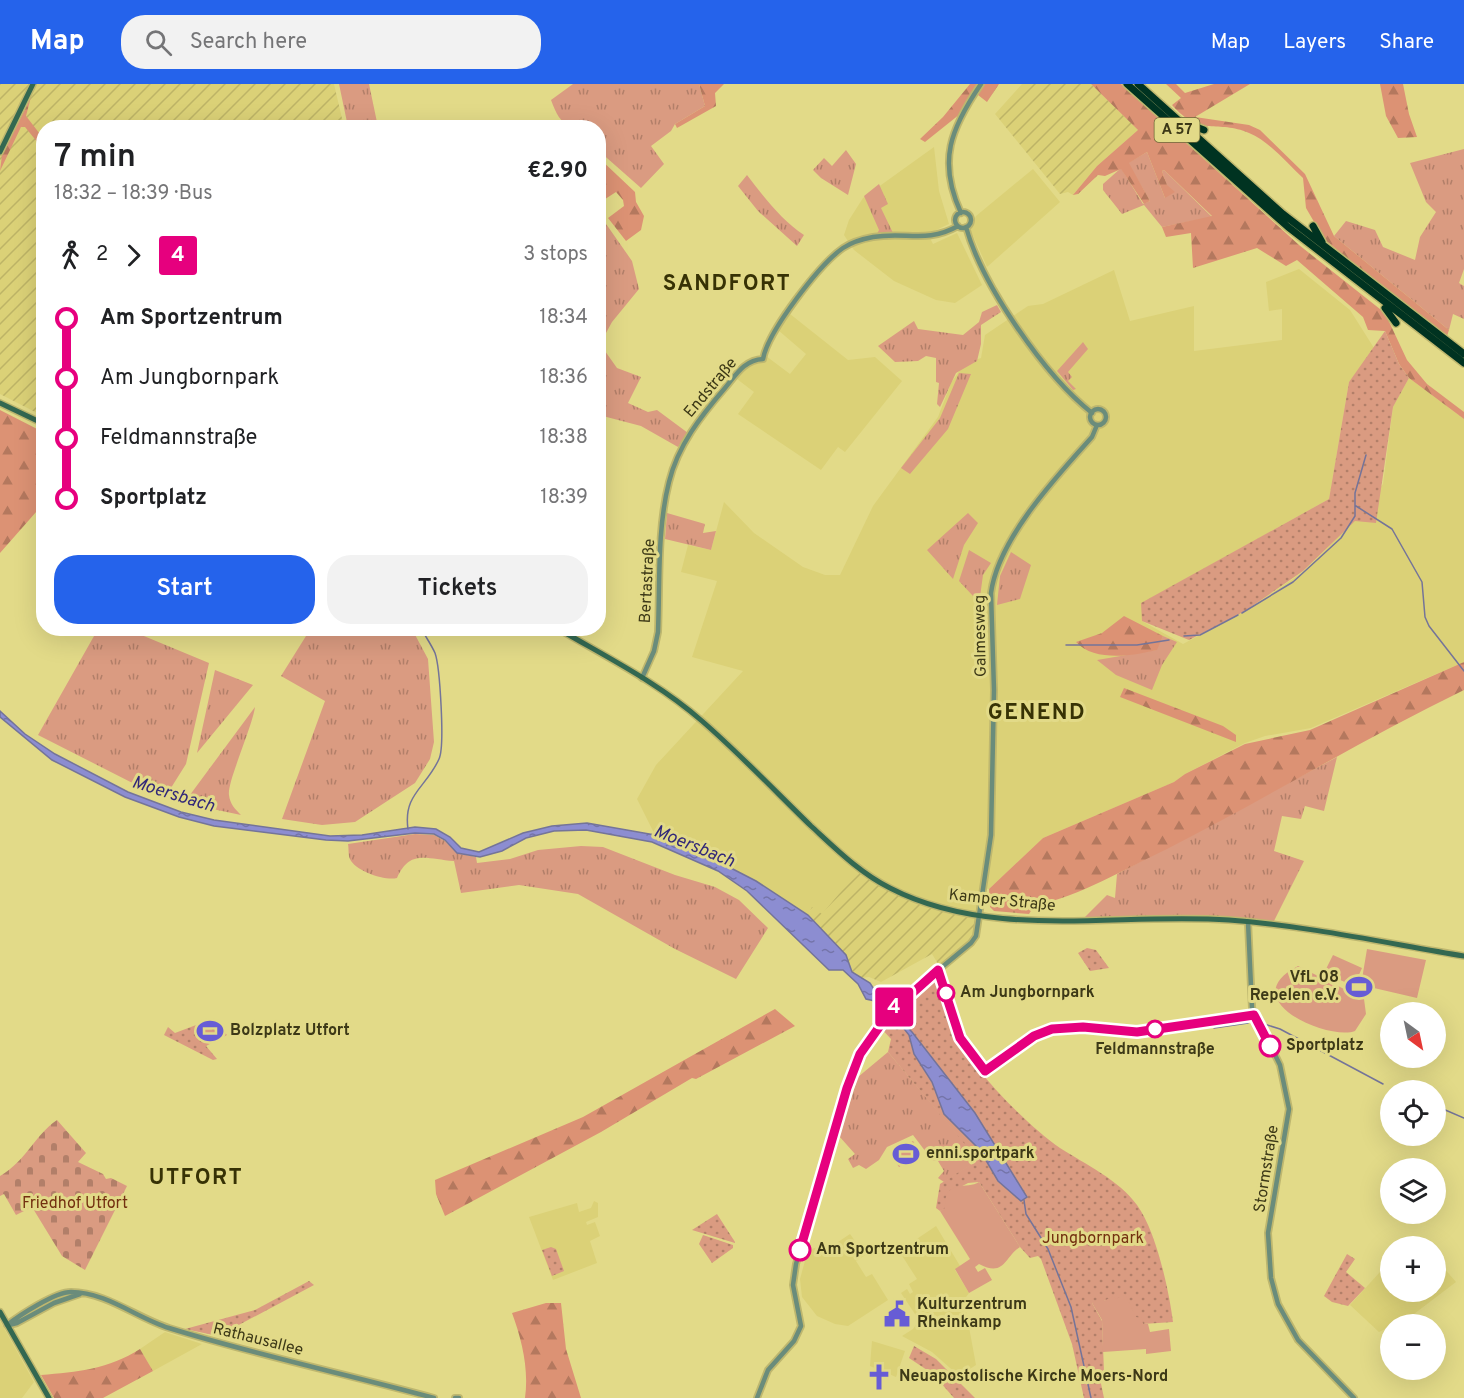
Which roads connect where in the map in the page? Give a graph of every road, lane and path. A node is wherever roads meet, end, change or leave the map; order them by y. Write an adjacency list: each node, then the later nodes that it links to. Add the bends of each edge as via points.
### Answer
1 (33, 84): 7 (main road)
2 (1127, 84): 13 (highway, A 57, via 1260,203)
3 (1138, 84): 5 (highway, A 57)
4 (981, 85): 8 (street, via 958,119 950,148 950,179)
5 (1157, 102): 6 (highway, via 1186,125); 12 (highway, A 57)
6 (1204, 130)
7 (0, 152)
8 (961, 213): 9 (street, via 956,220); 11 (street, via 971,218)
9 (958, 226): 11 (street); 21 (street, Endstraße, via 927,237 875,236 841,249 774,329 763,359 747,363 708,407 686,441)
10 (1313, 226): 12 (highway)
11 (966, 227): 18 (street, via 988,276 1020,330 1055,378)
12 (1334, 255): 15 (highway, A 57)
13 (1376, 297): 14 (highway); 16 (highway, A 57)
14 (1396, 323)
15 (1464, 354)
16 (1464, 363)
17 (0, 403): 19 (main road)
18 (1092, 412): 20 (street, via 1091,420); 20 (street, via 1100,410 1106,415 1104,423)
19 (36, 420)
20 (1097, 425): 24 (street, Galmesweg, via 1092,437 1008,544 993,578 991,835)
21 (669, 482): 23 (street, Bertastraße, via 658,632)
22 (571, 636): 23 (main road, Kamper Straße)
23 (642, 678): 24 (main road, Kamper Straße, via 699,718 860,869 891,889 928,904)
24 (980, 915): 25 (main road, Kamper Straße, via 1081,922); 33 (street, Galmesweg, via 974,941 894,1007 868,1038 852,1072 793,1281 801,1317 799,1333 769,1367)
25 (1248, 922): 26 (main road, Kamper Straße); 34 (street, Stormstraße, via 1254,1015 1280,1065 1289,1108 1268,1233 1271,1278 1287,1324 1307,1351)
26 (1464, 956)
27 (0, 1312): 28 (main road)
28 (7, 1325): 29 (main road); 30 (street, Rathausallee, via 80,1294 211,1341)
29 (49, 1398)
30 (434, 1398)
31 (455, 1398): 32 (street)
32 (459, 1398)
33 (757, 1398)
34 (1354, 1398)

